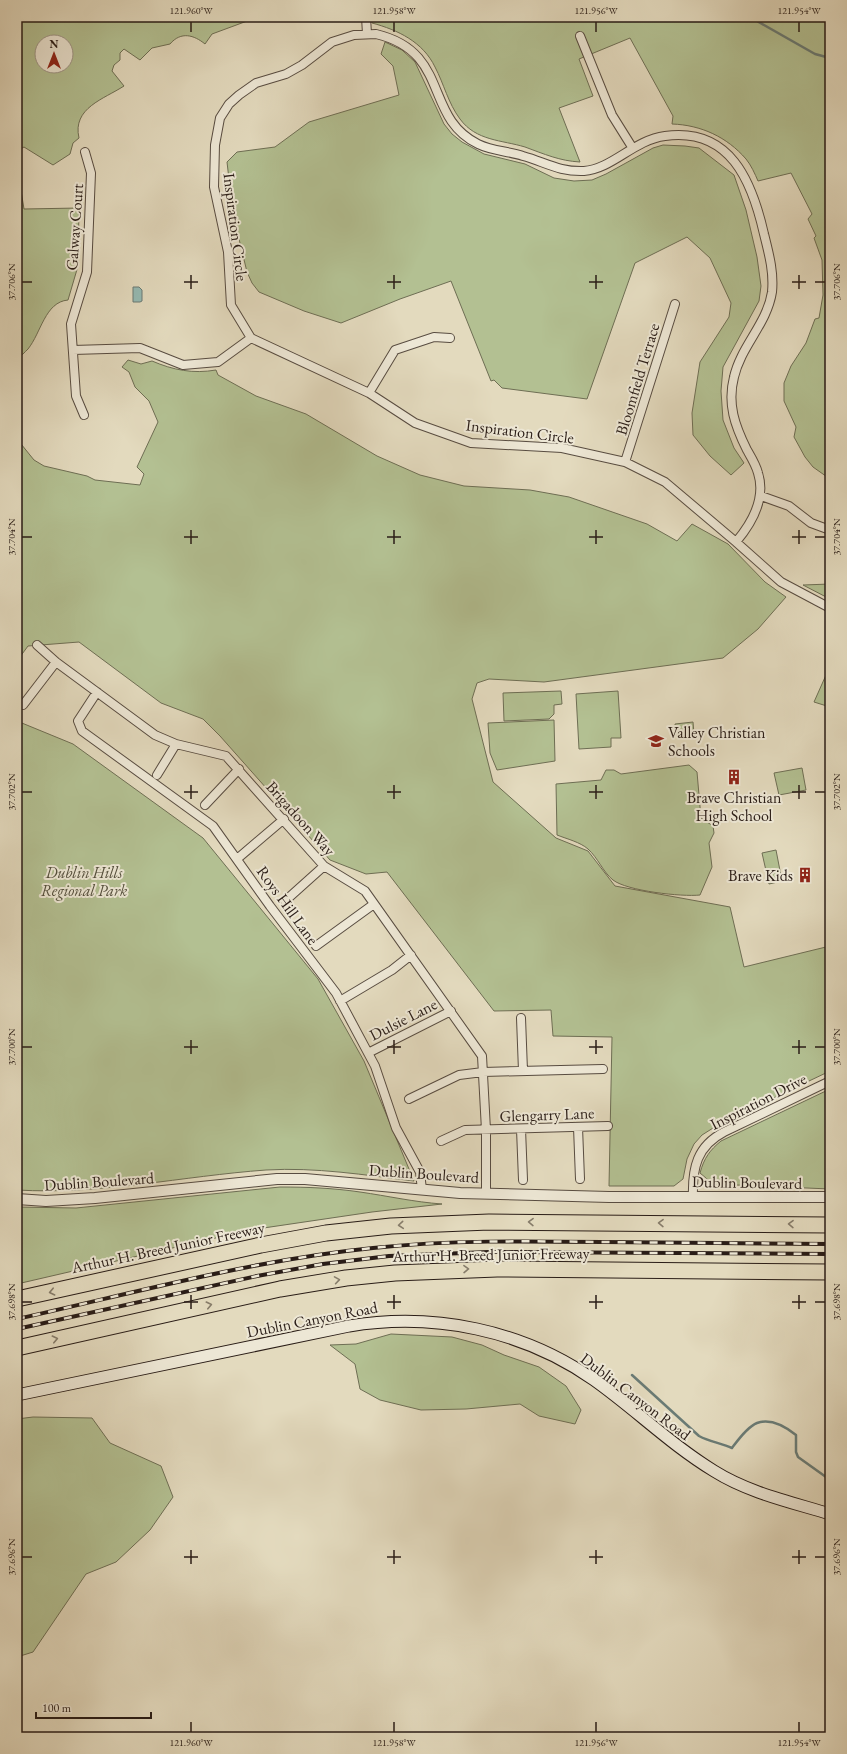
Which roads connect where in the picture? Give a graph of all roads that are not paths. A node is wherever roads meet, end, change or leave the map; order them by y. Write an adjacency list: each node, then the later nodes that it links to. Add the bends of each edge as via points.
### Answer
1 (366, 17): 2 (street)
2 (367, 34): 4 (street, Inspiration Circle, via 394,40 415,53 428,71 452,122 478,144 525,156 550,167 585,171 601,167); 7 (street, Inspiration Circle, via 341,38 290,72 256,83 234,99 220,118 215,145 214,188 228,252 231,305)
3 (580, 36): 4 (street, via 612,115)
4 (632, 147): 13 (street, Inspiration Circle, via 654,138 676,135 697,138 716,145 727,152 746,176 758,208 773,273 771,293 768,308 742,353 731,396 735,425 758,472)
5 (84, 152): 9 (street, Galway Court, via 91,173 86,272 71,324)
6 (675, 304): 12 (street, Bloomfield Terrace)
7 (251, 338): 9 (street, via 218,362 183,365 140,348); 10 (street, Inspiration Circle)
8 (450, 338): 10 (street, via 434,337 395,350)
9 (73, 350): 11 (street, Galway Court, via 76,396)
10 (369, 393): 12 (street, Inspiration Circle, via 414,423 471,443 562,448)
11 (84, 415)
12 (625, 462): 15 (street, Inspiration Circle, via 665,482)
13 (761, 496): 14 (street, via 788,506 810,522); 15 (street, via 743,534)
14 (830, 530)
15 (736, 542): 16 (street, via 782,582)
16 (830, 608)
17 (37, 646): 18 (street, Brigadoon Way)
18 (56, 662): 19 (street, Brigadoon Way); 20 (street)
19 (97, 692): 21 (street, Brigadoon Way, via 155,735); 26 (street, Roys Hill Lane, via 78,721 82,731 213,826)
20 (23, 705)
21 (176, 744): 22 (street, Brigadoon Way, via 226,756); 23 (street)
22 (238, 769): 24 (street); 25 (street, Brigadoon Way)
23 (156, 776)
24 (205, 805)
25 (284, 819): 26 (street); 27 (street, Brigadoon Way)
26 (237, 859): 32 (street, Roys Hill Lane)
27 (324, 866): 28 (street); 29 (street, Brigadoon Way, via 365,891)
28 (285, 901)
29 (374, 904): 30 (street); 31 (street, Brigadoon Way)
30 (316, 946)
31 (411, 955): 32 (street, via 392,970); 33 (street, Brigadoon Way)
32 (340, 1001): 35 (street, Roys Hill Lane)
33 (451, 1011): 35 (street, Dulsie Lane); 38 (street, Brigadoon Way, via 482,1056)
34 (521, 1018): 37 (street)
35 (368, 1053): 48 (street, Roys Hill Lane, via 381,1080 396,1128 418,1167)
36 (603, 1069): 37 (street)
37 (523, 1071): 38 (street)
38 (483, 1072): 40 (street, via 459,1076); 44 (street, Brigadoon Way)
39 (830, 1081): 50 (street, Inspiration Drive, via 713,1138 696,1162)
40 (408, 1098)
41 (608, 1126): 42 (street, Glengarry Lane)
42 (578, 1127): 43 (street, Glengarry Lane); 46 (street)
43 (521, 1129): 44 (street, Glengarry Lane); 47 (street)
44 (486, 1130): 45 (street, Glengarry Lane, via 465,1130); 49 (street, Brigadoon Way)
45 (441, 1141)
46 (580, 1179)
47 (523, 1180)
48 (422, 1190): 49 (street, Dublin Boulevard); 52 (street, Dublin Boulevard, via 284,1179 95,1198)
49 (486, 1193): 50 (street, Dublin Boulevard)
50 (693, 1197): 51 (street, Dublin Boulevard)
51 (830, 1198)
52 (17, 1200)
53 (830, 1225): 55 (highway, Arthur H. Breed Junior Freeway, one-way to 55, via 489,1222 391,1226 267,1244)
54 (830, 1272): 56 (highway, Arthur H. Breed Junior Freeway, one-way to 54, via 280,1289 395,1273 491,1269)
55 (17, 1299)
56 (17, 1348)
57 (17, 1395): 58 (main road, Dublin Canyon Road, via 349,1326 404,1321 450,1324 501,1335 553,1356 594,1380 671,1442 714,1472 746,1488)
58 (830, 1514)

